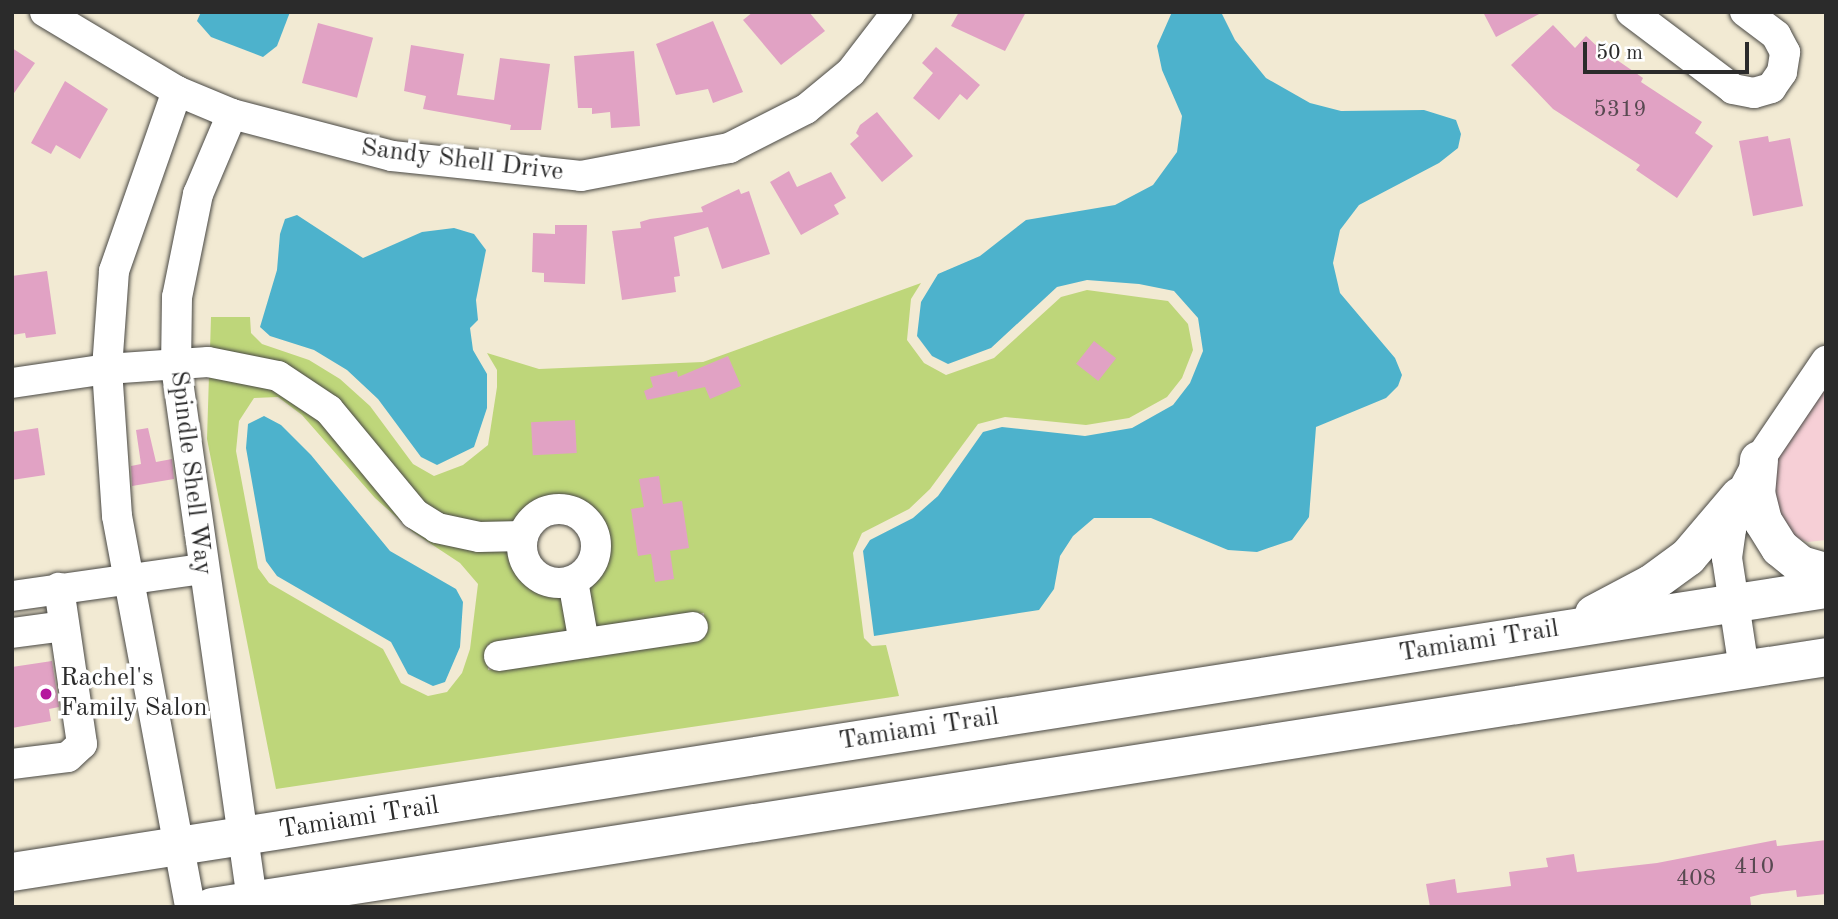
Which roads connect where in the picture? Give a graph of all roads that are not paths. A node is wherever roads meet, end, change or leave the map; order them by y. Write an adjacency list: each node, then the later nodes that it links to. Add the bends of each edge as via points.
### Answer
1 (45, 12): 5 (street, Sandy Shell Drive)
2 (897, 12): 6 (street, Sandy Shell Drive, via 851,72 806,109 729,148 581,176 392,156)
3 (1631, 12): 4 (street, via 1733,89 1754,93 1771,88 1783,72 1785,52 1776,35)
4 (1745, 12)
5 (177, 91): 6 (street, Sandy Shell Drive); 9 (street, via 114,271)
6 (232, 114): 8 (street, Spindle Shell Way, via 198,194 177,297)
7 (1826, 361): 11 (street)
8 (176, 367): 9 (street); 13 (street, via 208,362 278,376 330,410 415,514 438,528 479,537); 14 (street, Spindle Shell Way)
9 (107, 369): 10 (street); 16 (street, via 117,516)
10 (12, 383)
11 (1759, 460): 12 (street); 15 (main road, via 1755,493 1763,521 1780,548 1801,565)
12 (1740, 496): 21 (street, via 1727,558); 24 (main road, via 1688,557)
13 (523, 536): 17 (street, via 524,559 539,578 550,583); 17 (street, via 535,517 545,511 566,509 585,519 597,541 596,553 592,565)
14 (201, 569): 16 (street); 31 (street, Spindle Shell Way)
15 (1826, 572)
16 (129, 577): 18 (street); 32 (street)
17 (573, 581): 26 (street)
18 (59, 588): 20 (street); 22 (street)
19 (1826, 589): 21 (main road, Tamiami Trail)
20 (12, 596)
21 (1732, 602): 24 (main road, Tamiami Trail); 29 (street)
22 (64, 626): 25 (street); 30 (street, via 82,744 68,757)
23 (693, 627): 26 (street)
24 (1569, 628): 31 (main road, Tamiami Trail)
25 (12, 633)
26 (584, 643): 27 (street)
27 (499, 656)
28 (1826, 657): 29 (main road)
29 (1744, 669): 34 (main road)
30 (12, 764)
31 (242, 837): 32 (main road, Tamiami Trail); 34 (street, Spindle Shell Way)
32 (182, 846): 33 (main road, Tamiami Trail); 35 (street)
33 (12, 872)
34 (252, 903): 36 (main road)
35 (190, 907)
36 (212, 907)

